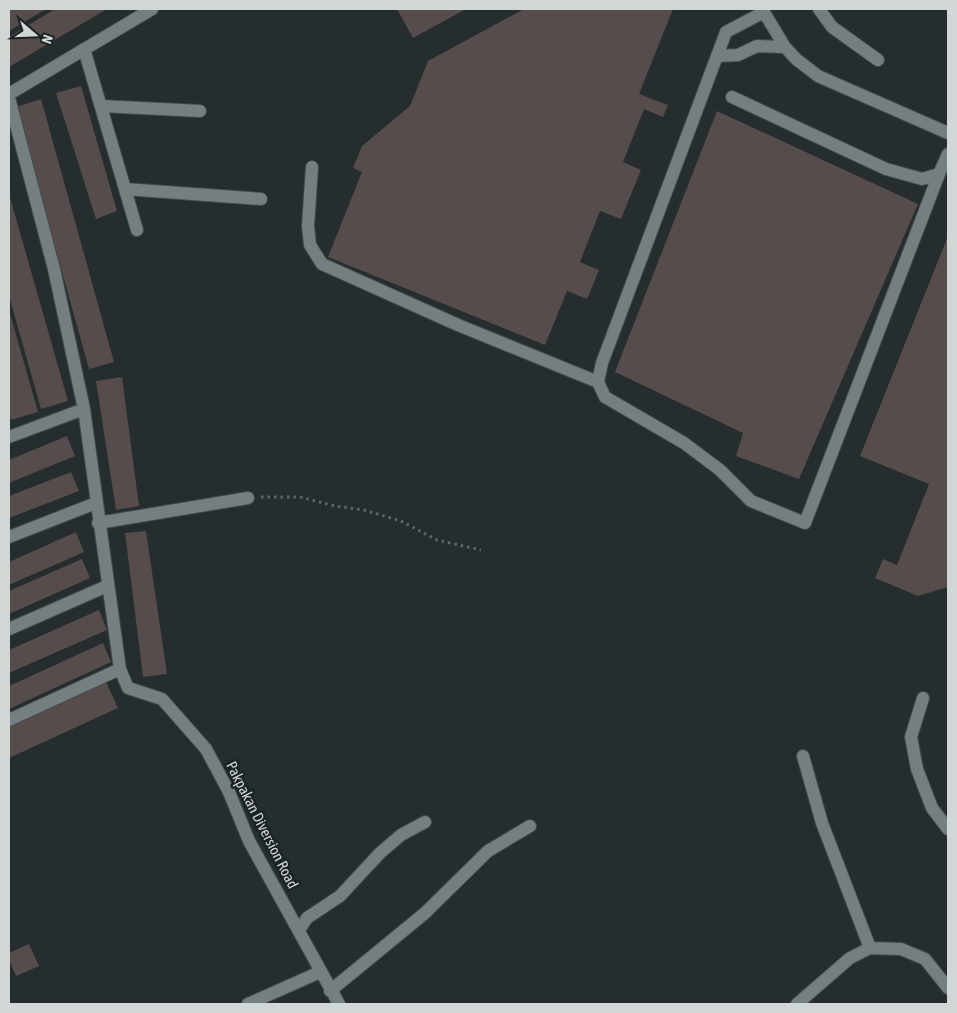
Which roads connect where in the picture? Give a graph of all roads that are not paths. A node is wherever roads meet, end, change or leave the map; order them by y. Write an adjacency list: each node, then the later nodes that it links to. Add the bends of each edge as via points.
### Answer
1 (152, 9): 5 (street)
2 (819, 9): 7 (street, via 832,27)
3 (763, 10): 4 (street); 6 (street, via 726,32)
4 (785, 47): 6 (street, via 757,46 738,55); 13 (street, via 818,76)
5 (84, 49): 8 (street); 11 (street)
6 (718, 56): 20 (street, via 602,363)
7 (878, 60)
8 (9, 94)
9 (732, 97): 16 (street, via 886,169 922,179)
10 (9, 98): 21 (street, via 54,269)
11 (101, 106): 12 (street); 17 (street)
12 (200, 112)
13 (948, 133)
14 (948, 154): 16 (street)
15 (312, 167): 20 (street, via 308,226 310,245 322,264 458,326)
16 (939, 174): 20 (street, via 805,523 751,501 720,470 684,442 605,397)
17 (125, 189): 18 (street); 19 (street)
18 (261, 199)
19 (137, 230)
20 (598, 382)
21 (84, 409): 22 (street); 24 (street)
22 (9, 437)
23 (248, 498): 25 (street)
24 (96, 503): 25 (street); 26 (street)
25 (98, 524): 27 (street)
26 (9, 537)
27 (107, 586): 28 (street); 29 (street)
28 (9, 629)
29 (120, 669): 31 (street); 36 (street, Pakpakan Diversion Road, via 128,688 162,699 206,749 229,792 249,842)
30 (923, 698): 35 (street, via 911,737 917,769 932,808)
31 (9, 720)
32 (803, 756): 37 (street, via 822,823)
33 (425, 822): 36 (street, via 380,852 340,896 307,918)
34 (530, 826): 40 (street, via 488,851 425,913)
35 (948, 829)
36 (299, 930): 38 (street, Pakpakan Diversion Road)
37 (870, 948): 39 (street, via 901,949 925,959); 43 (street, via 850,958)
38 (320, 972): 40 (street, Pakpakan Diversion Road); 41 (street)
39 (948, 988)
40 (330, 991): 42 (street, Pakpakan Diversion Road)
41 (248, 1004)
42 (339, 1004)
43 (797, 1004)

